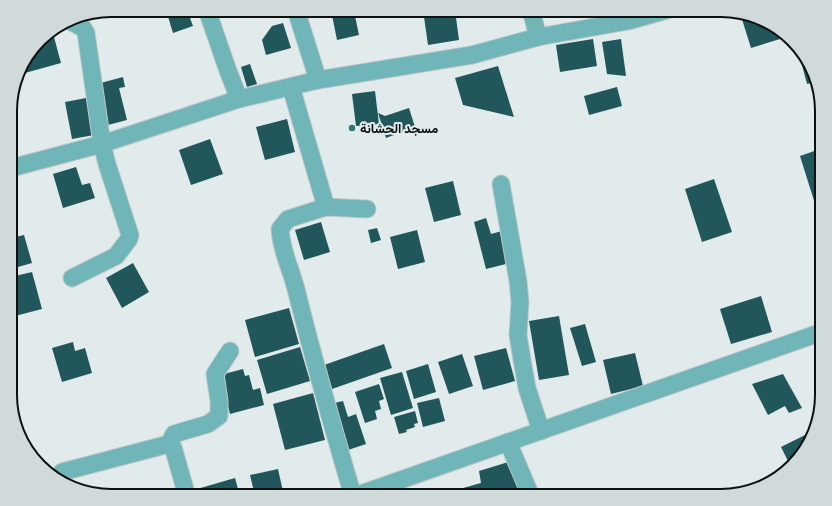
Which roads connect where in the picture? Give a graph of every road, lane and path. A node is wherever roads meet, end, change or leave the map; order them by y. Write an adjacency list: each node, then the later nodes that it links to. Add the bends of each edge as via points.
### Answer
1 (209, 17): 9 (street)
2 (298, 17): 7 (street)
3 (533, 17): 6 (street)
4 (624, 17): 6 (street)
5 (75, 24): 10 (street, via 83,28 86,34)
6 (538, 37): 7 (street, via 472,55)
7 (318, 80): 8 (street)
8 (291, 86): 9 (street); 13 (street)
9 (239, 99): 10 (street)
10 (102, 144): 11 (street); 15 (street, via 130,235 116,256)
11 (17, 166)
12 (501, 184): 18 (street, via 518,282 518,335 522,360 527,388)
13 (326, 206): 14 (street); 23 (street, via 288,219 280,229 281,243 296,289 317,372)
14 (367, 209)
15 (72, 278)
16 (815, 334): 18 (street)
17 (230, 351): 20 (street, via 215,374 219,416 208,424 174,434)
18 (541, 431): 19 (street)
19 (508, 442): 24 (street); 25 (street)
20 (169, 444): 21 (street); 22 (street, via 173,447)
21 (62, 472)
22 (185, 489)
23 (356, 489)
24 (375, 489)
25 (528, 489)

